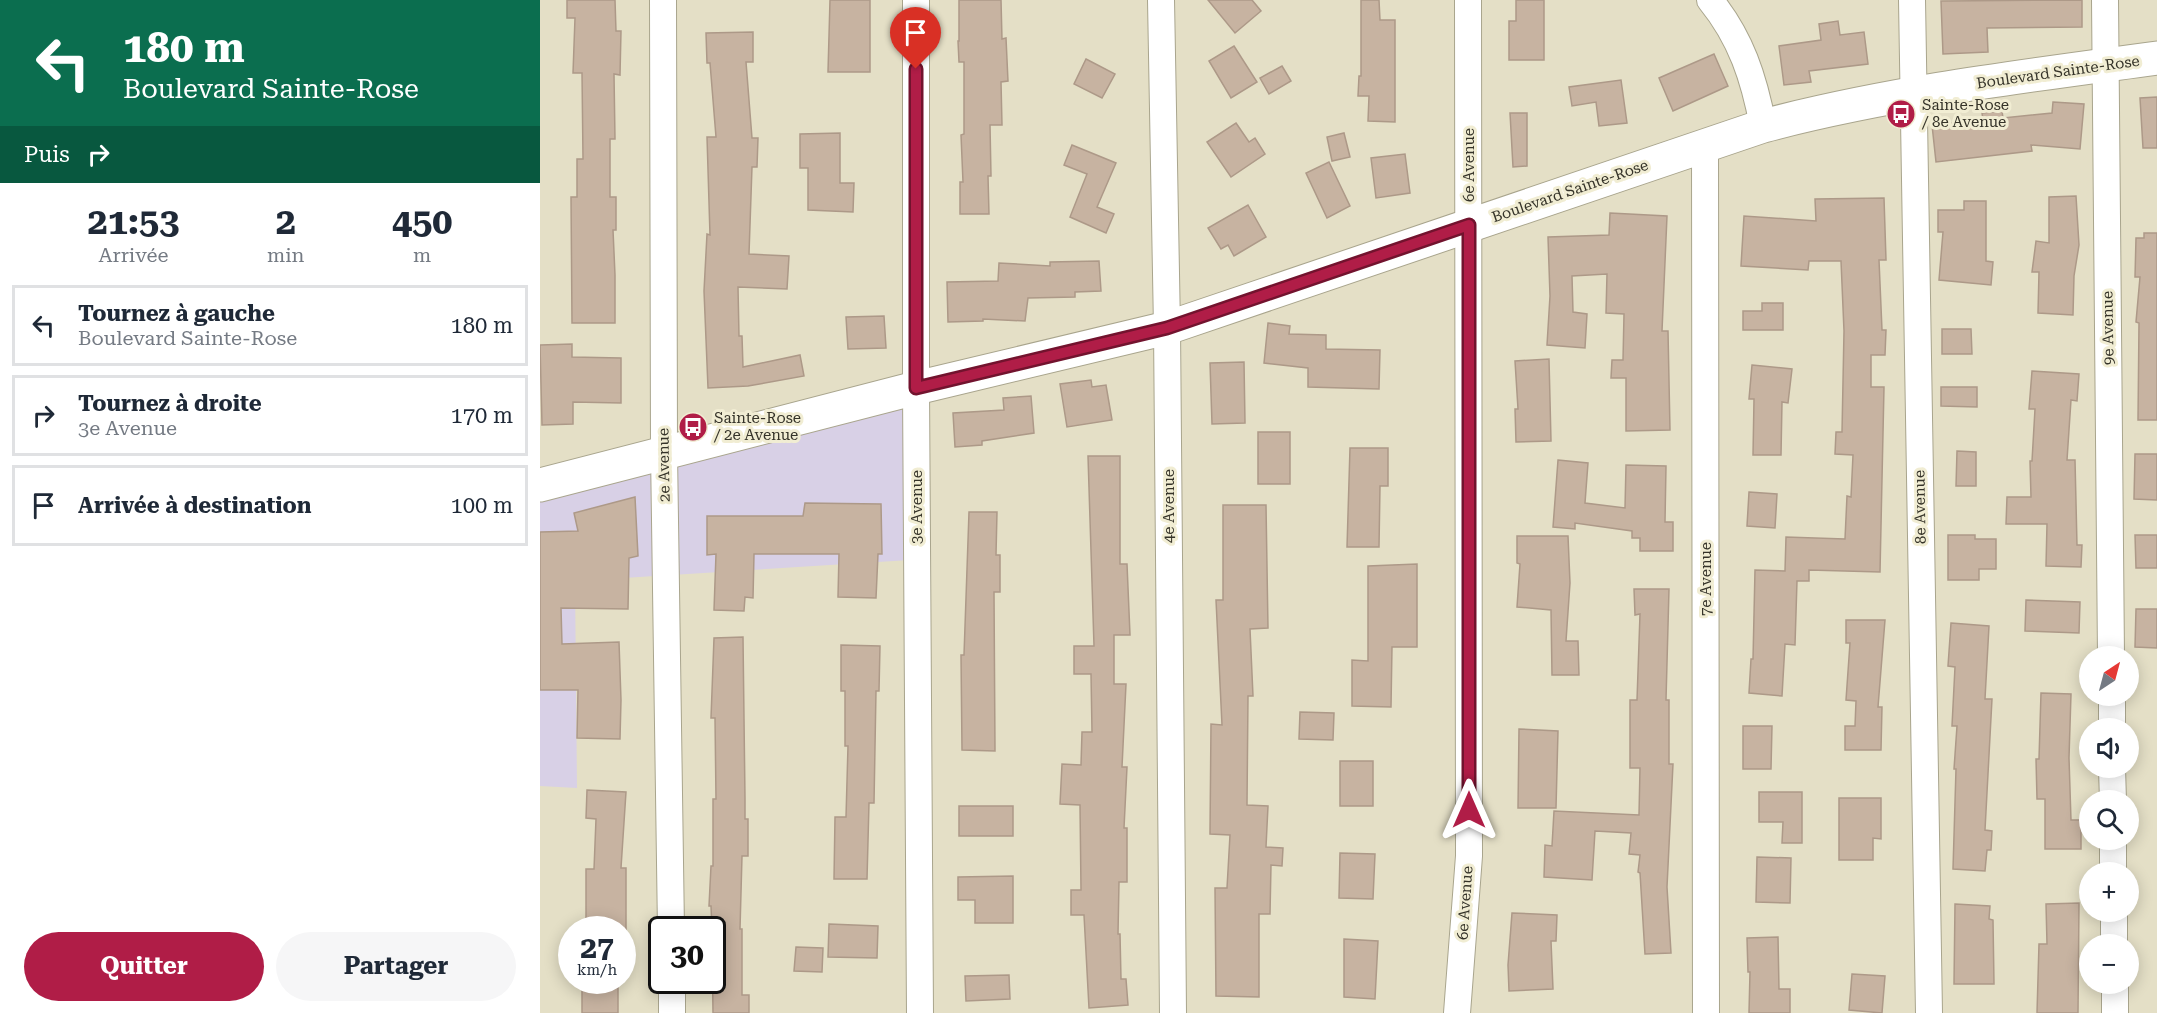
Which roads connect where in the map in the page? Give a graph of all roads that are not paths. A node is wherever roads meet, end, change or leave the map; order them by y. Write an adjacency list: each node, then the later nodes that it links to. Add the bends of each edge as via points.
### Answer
1 (663, 0): 16 (street, 2e Avenue)
2 (916, 0): 15 (street, 3e Avenue)
3 (1161, 0): 14 (street, 4e Avenue)
4 (1468, 0): 13 (street, 6e Avenue)
5 (1710, 0): 11 (street, via 1727,21 1745,57)
6 (1912, 0): 10 (street, 8e Avenue)
7 (2104, 0): 9 (street, 9e Avenue)
8 (2157, 58): 9 (street, Boulevard Sainte-Rose)
9 (2105, 65): 10 (street, Boulevard Sainte-Rose); 18 (street, 9e Avenue)
10 (1913, 93): 11 (street, Boulevard Sainte-Rose); 27 (street, 8e Avenue)
11 (1762, 126): 12 (street, Boulevard Sainte-Rose)
12 (1705, 145): 13 (street, Boulevard Sainte-Rose); 26 (street, 7e Avenue)
13 (1469, 225): 14 (street, Boulevard Sainte-Rose); 25 (street, 6e Avenue, via 1469,856)
14 (1167, 328): 15 (street, Boulevard Sainte-Rose); 24 (street, 4e Avenue)
15 (916, 388): 16 (street, Boulevard Sainte-Rose); 23 (street, 3e Avenue)
16 (663, 452): 17 (street, Boulevard Sainte-Rose); 19 (street, 2e Avenue)
17 (540, 485)
18 (2111, 646)
19 (671, 916)
20 (672, 994): 22 (street)
21 (2115, 994): 28 (street)
22 (672, 1013)
23 (920, 1013)
24 (1173, 1013)
25 (1457, 1013)
26 (1706, 1013)
27 (1929, 1013)
28 (2115, 1013)

